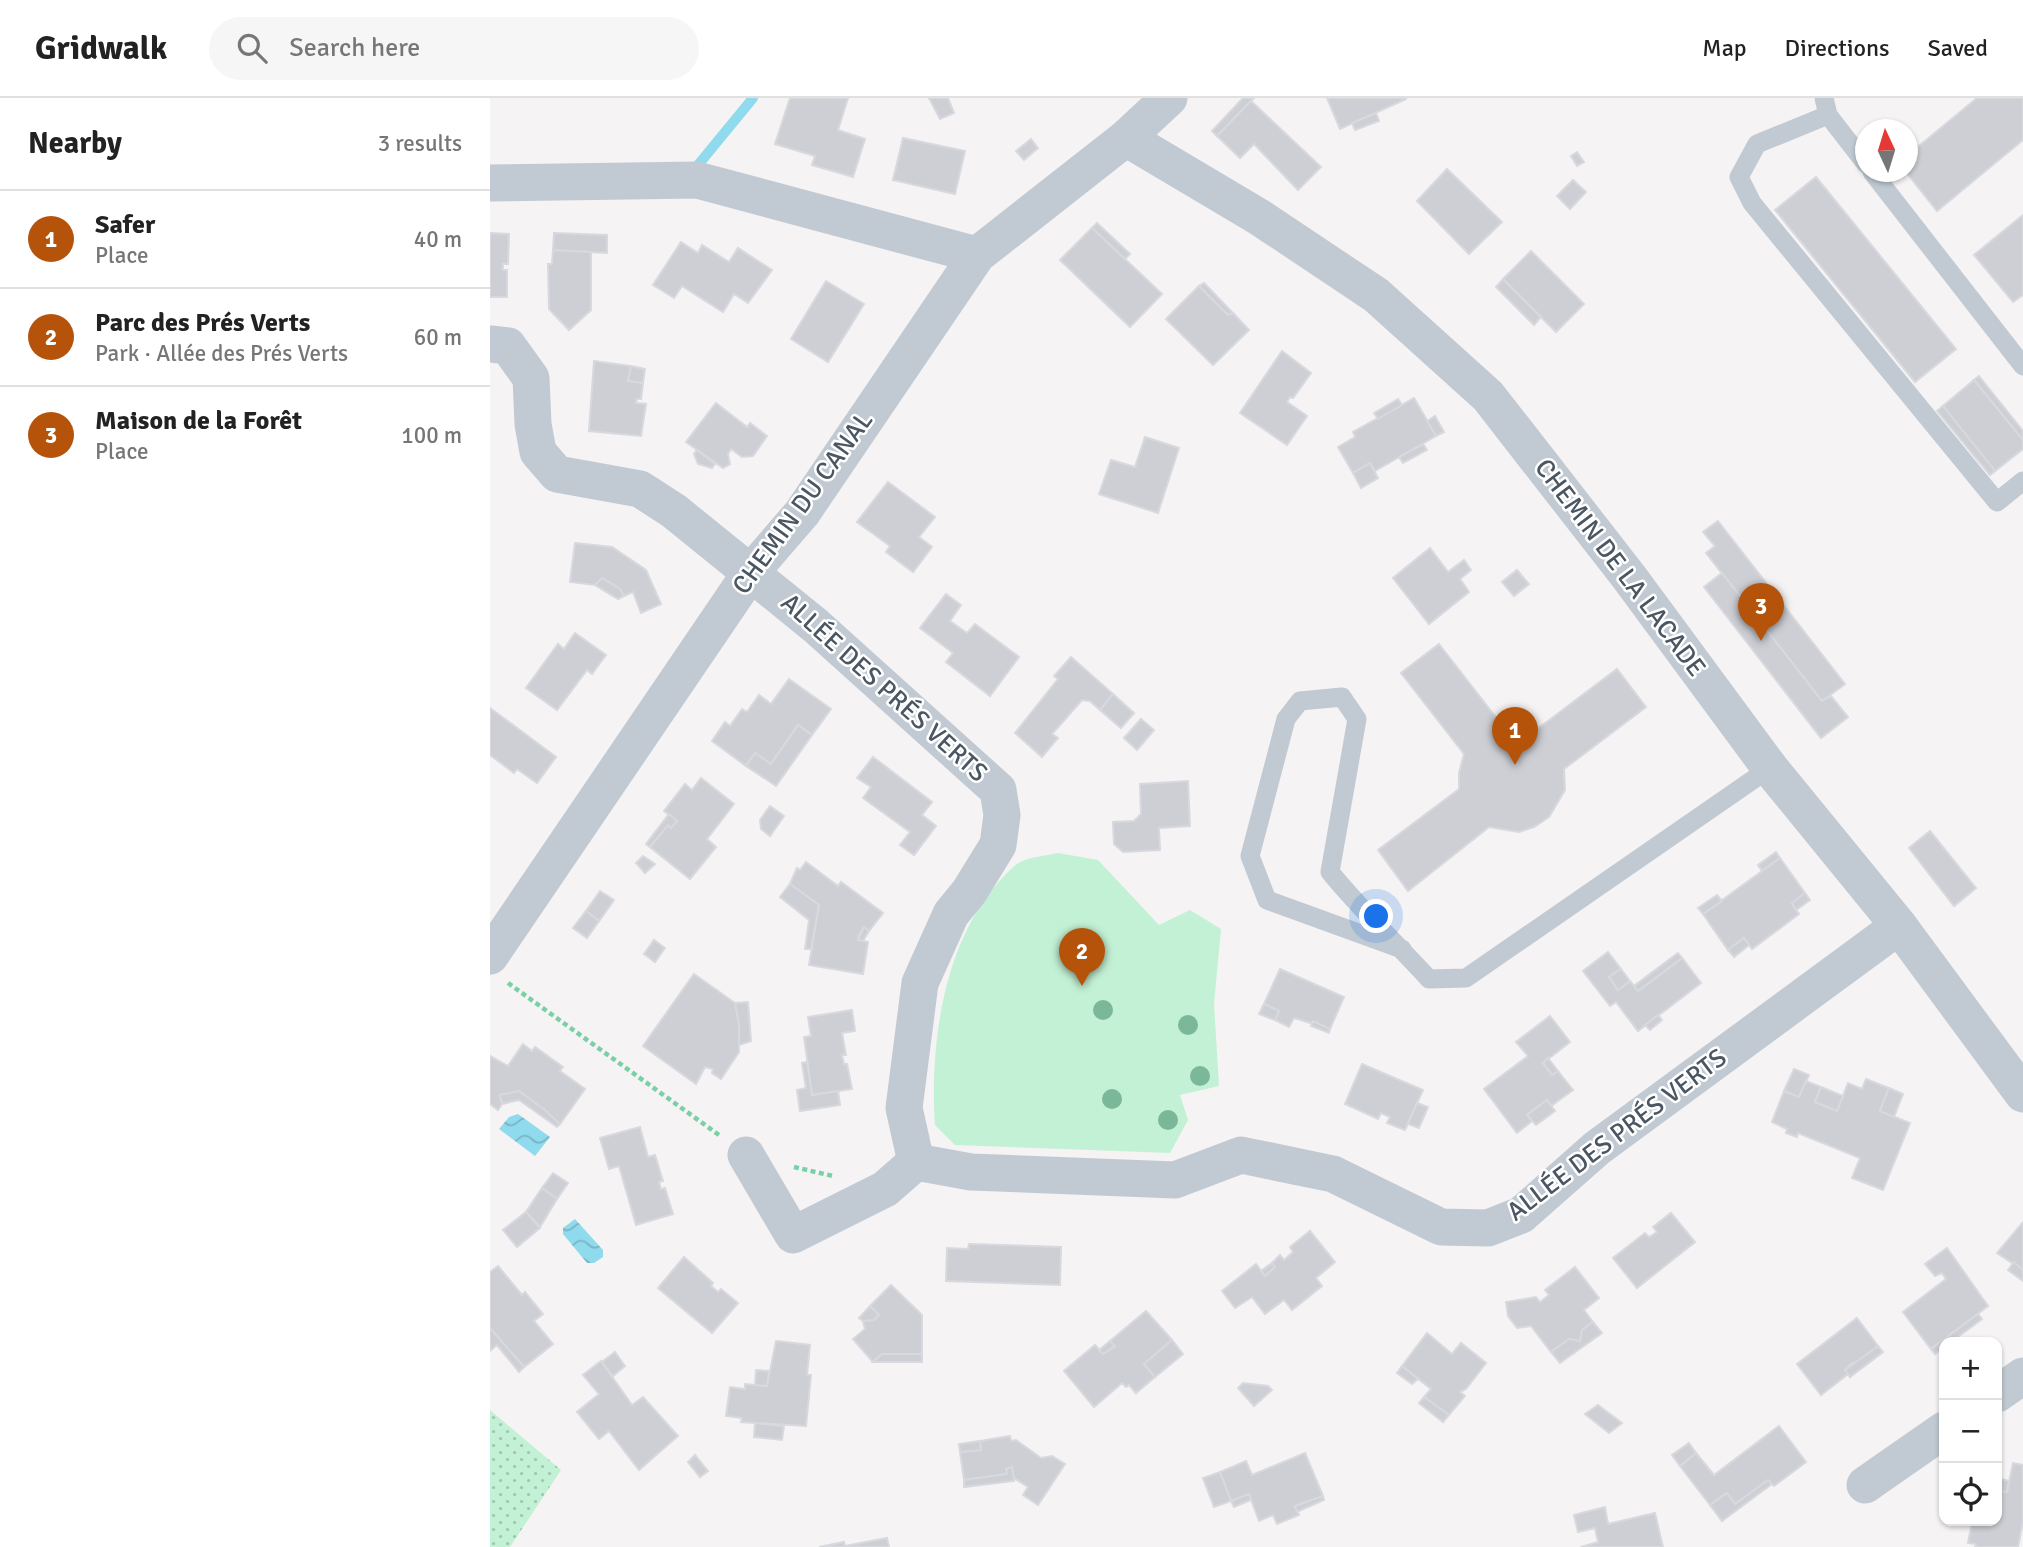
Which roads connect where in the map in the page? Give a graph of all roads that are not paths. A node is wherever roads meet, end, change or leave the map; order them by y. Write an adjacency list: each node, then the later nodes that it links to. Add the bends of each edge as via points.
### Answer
1 (1169, 98): 3 (street, CHEMIN DU CANAL)
2 (1826, 106): 4 (lane); 10 (lane, via 1757,144 1738,177 1752,203 1997,502)
3 (1126, 138): 7 (street, CHEMIN DU CANAL); 12 (street, CHEMIN DE LA LACADE, via 1259,217 1376,295 1488,396)
4 (1855, 147)
5 (1880, 182): 9 (lane)
6 (490, 183): 7 (street, via 696,180)
7 (977, 255): 11 (street, CHEMIN DU CANAL, via 802,513)
8 (490, 344): 11 (street, ALLÉE DES PRÉS VERTS, via 508,346 531,378 538,452 557,474 640,489)
9 (2023, 366)
10 (2023, 481)
11 (751, 572): 15 (street, CHEMIN DU CANAL); 18 (street, ALLÉE DES PRÉS VERTS, via 998,790 1002,815 998,845 951,914 920,983 904,1108)
12 (1770, 768): 13 (street, CHEMIN DE LA LACADE); 14 (lane, via 1466,978 1429,979)
13 (1899, 926): 16 (street, CHEMIN DE LA LACADE); 18 (street, ALLÉE DES PRÉS VERTS, via 1597,1148 1521,1214 1488,1228 1441,1227 1334,1174 1241,1155 1175,1180 971,1172)
14 (1402, 949): 14 (lane, via 1330,872 1357,719 1342,697 1300,701 1286,719 1250,856 1267,900)
15 (496, 967)
16 (2023, 1094)
17 (746, 1155): 18 (street, via 793,1235 886,1189)
18 (916, 1162)
19 (2023, 1376): 20 (street)
20 (2002, 1391)
21 (1939, 1433): 22 (street)
22 (1865, 1485)

